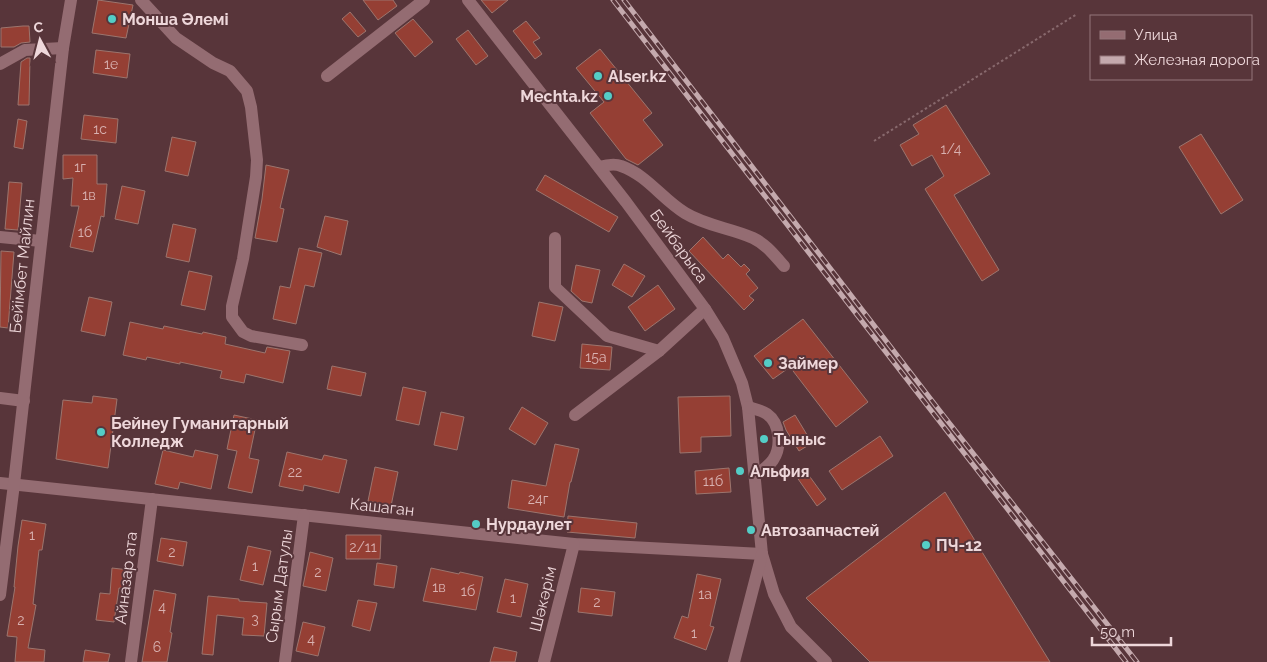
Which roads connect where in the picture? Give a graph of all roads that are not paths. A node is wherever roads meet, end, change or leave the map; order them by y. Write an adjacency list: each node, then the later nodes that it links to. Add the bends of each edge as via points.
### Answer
1 (71, 0): 5 (street, Бейімбет Майлин)
2 (142, 0): 14 (street, via 176,38 230,71 247,91 256,177 232,317 243,332 251,336)
3 (424, 0): 7 (street)
4 (468, 0): 8 (street, Бейбарыса)
5 (63, 48): 6 (street, via 25,50); 11 (street, Бейімбет Майлин)
6 (0, 64)
7 (327, 76)
8 (599, 167): 12 (street, via 614,164 628,169 686,214 753,238); 13 (street, Бейбарыса)
9 (0, 237): 11 (street)
10 (555, 238): 15 (street, via 555,287 607,336)
11 (41, 241): 17 (street, Бейімбет Майлин)
12 (784, 266)
13 (705, 309): 15 (street); 18 (street, Бейбарыса, via 733,359)
14 (302, 346)
15 (659, 351): 19 (street)
16 (0, 398): 17 (street)
17 (24, 401): 22 (street, Бейімбет Майлин)
18 (748, 407): 20 (street, Бейбарыса); 20 (street, via 766,413 774,420 778,434 778,451 772,462)
19 (575, 415)
20 (755, 476): 26 (street, Бейбарыса)
21 (0, 483): 22 (street, Кашаган)
22 (14, 484): 23 (street, Кашаган); 27 (street, Бейімбет Майлин)
23 (152, 499): 24 (street, Кашаган); 28 (street, Айназар ата)
24 (304, 515): 25 (street, Кашаган); 29 (street, Сырым Датулы)
25 (574, 544): 26 (street, Кашаган); 30 (street, Шәкәрім)
26 (762, 554): 31 (street); 32 (street, via 774,594 791,627)
27 (0, 595)
28 (131, 662)
29 (285, 662)
30 (544, 662)
31 (734, 662)
32 (826, 662)

